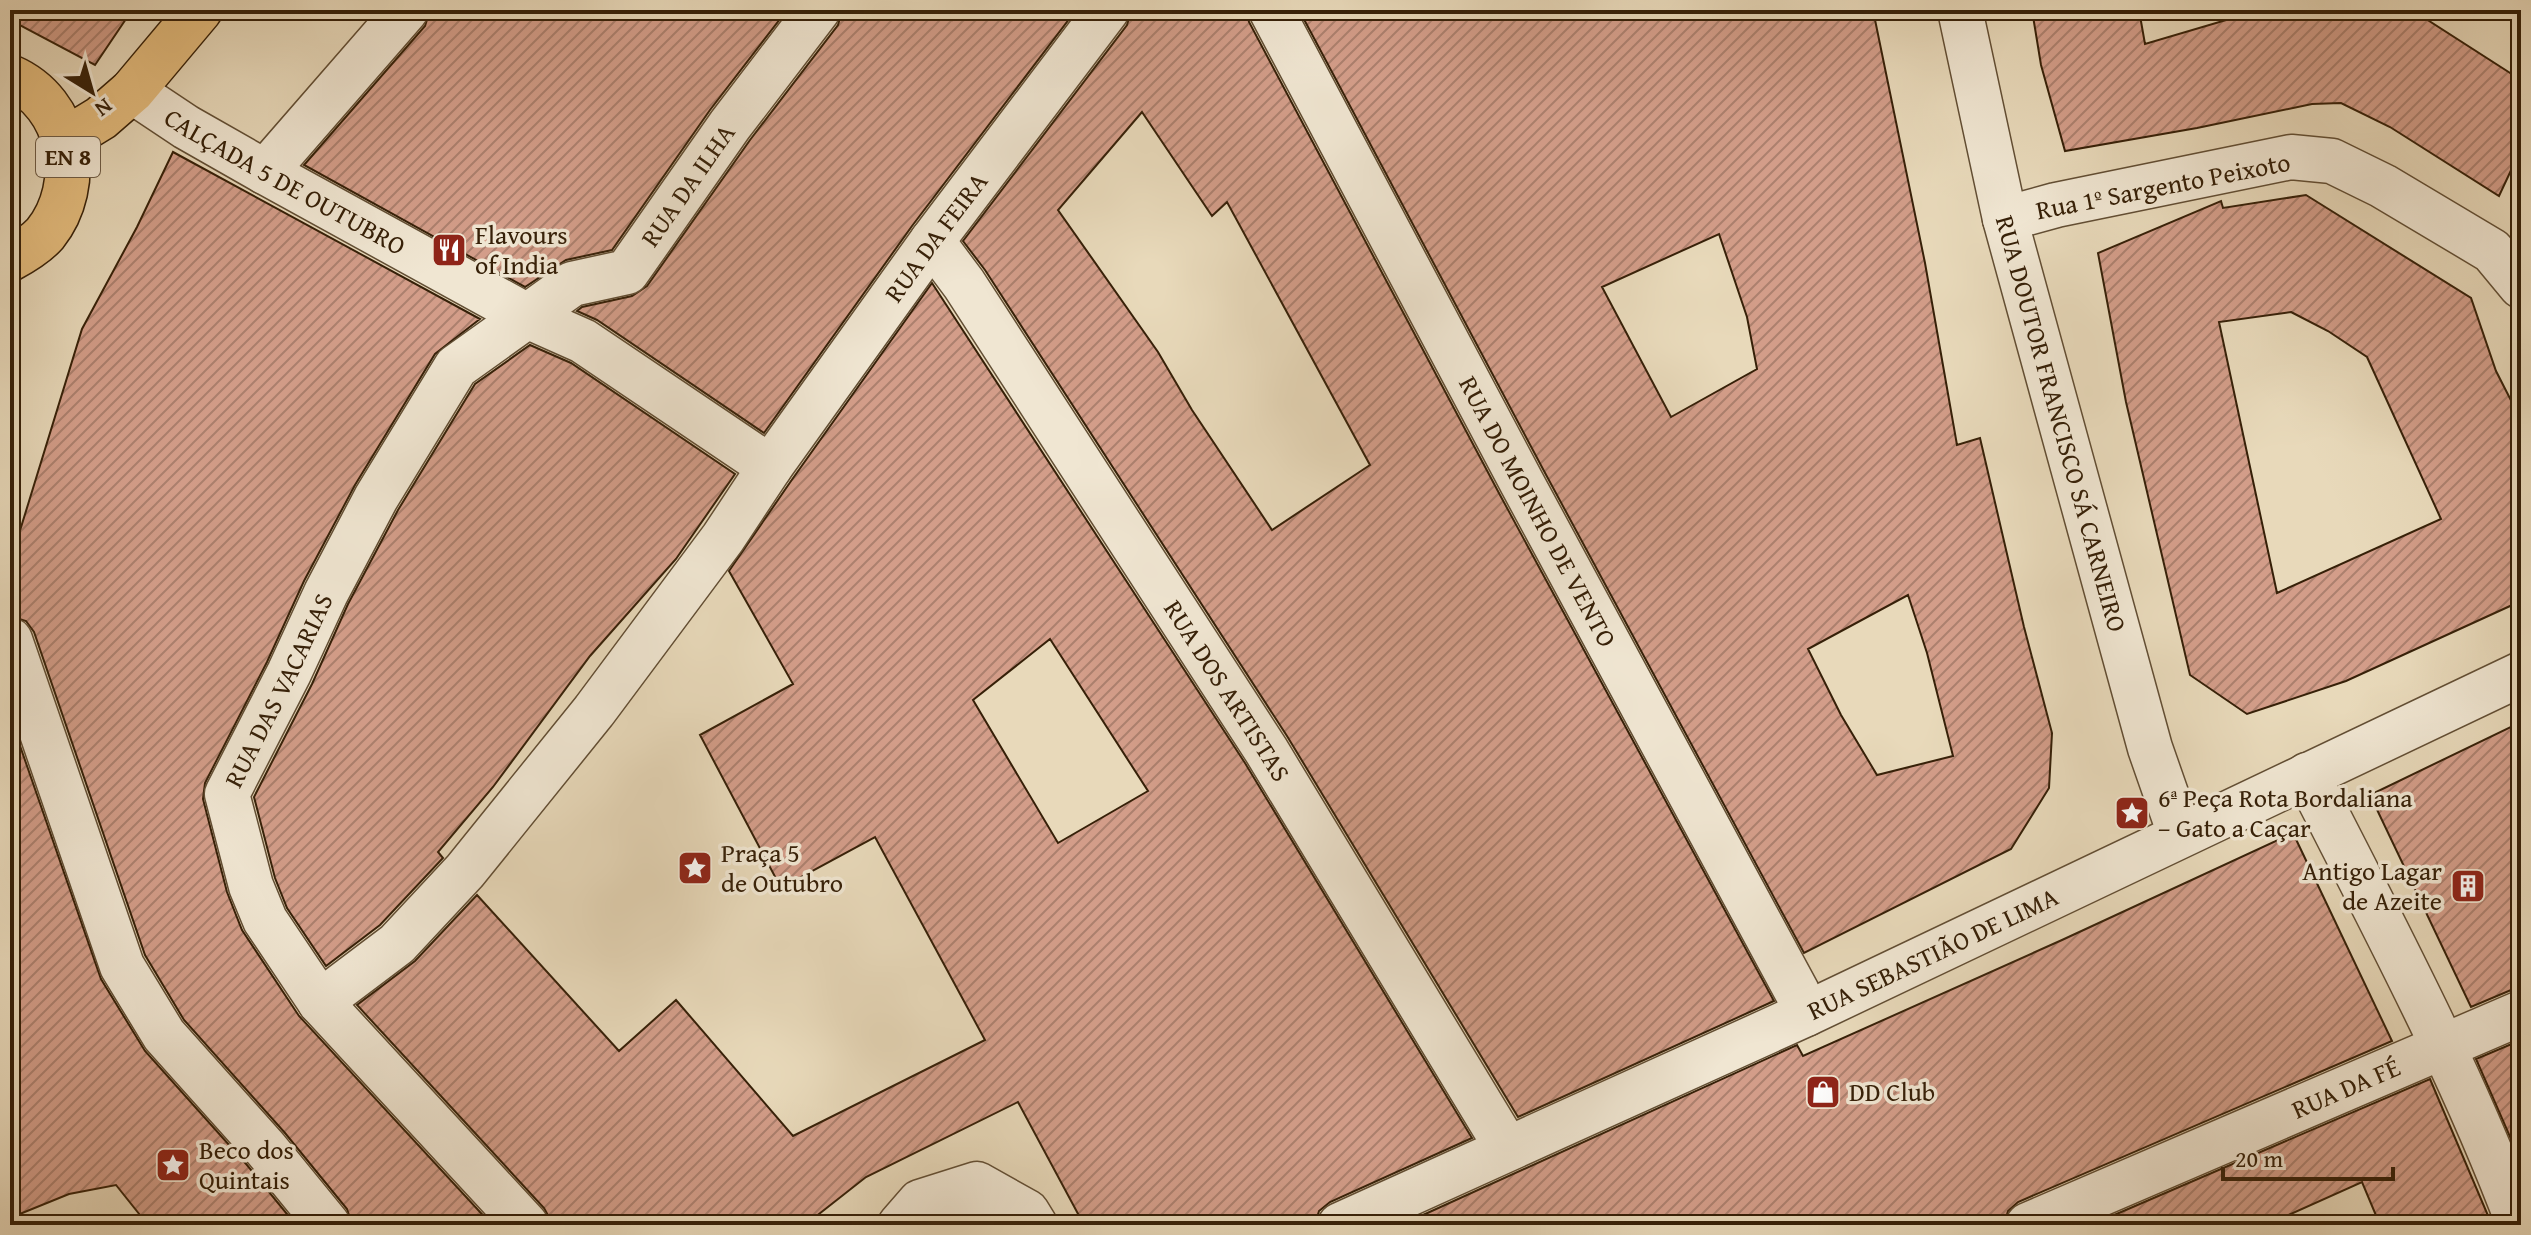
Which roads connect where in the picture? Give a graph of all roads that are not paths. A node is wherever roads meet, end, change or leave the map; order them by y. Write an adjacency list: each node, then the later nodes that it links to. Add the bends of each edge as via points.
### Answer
1 (200, 10): 8 (main road)
2 (406, 10): 10 (street)
3 (818, 10): 15 (street, RUA DA ILHA, via 627,272 572,284)
4 (1107, 10): 12 (street, RUA DA FEIRA)
5 (1271, 10): 23 (street, RUA DO MOINHO DE VENTO)
6 (1960, 10): 11 (street, RUA DOUTOR FRANCISCO SÁ CARNEIRO)
7 (10, 77): 9 (main road, EN 8, via 46,105)
8 (132, 91): 9 (main road); 10 (street, CALÇADA 5 DE OUTUBRO)
9 (65, 140): 13 (main road, EN 8, via 64,200 43,235)
10 (265, 172): 15 (street, CALÇADA 5 DE OUTUBRO)
11 (2005, 219): 14 (street, Rua 1º Sargento Peixoto, via 2291,157 2332,161 2492,251); 20 (street, RUA DOUTOR FRANCISCO SÁ CARNEIRO, via 2150,748)
12 (932, 241): 16 (street, RUA DA FEIRA); 25 (street, RUA DOS ARTISTAS, via 1266,750)
13 (16, 262)
14 (2521, 286)
15 (529, 317): 16 (street, CALÇADA 5 DE OUTUBRO, via 583,341); 21 (street, RUA DAS VACARIAS, via 456,367 376,498 227,794 265,920)
16 (770, 467): 21 (street, via 594,711 465,871 397,944)
17 (10, 640): 26 (street, via 122,966 164,1035)
18 (2521, 674): 19 (street, RUA SEBASTIÃO DE LIMA)
19 (2307, 775): 20 (street, RUA SEBASTIÃO DE LIMA); 24 (street)
20 (2180, 834): 23 (street, RUA SEBASTIÃO DE LIMA)
21 (320, 1002): 27 (street, RUA DAS VACARIAS)
22 (2521, 1013): 24 (street, RUA DA FÉ)
23 (1806, 1014): 25 (street, RUA SEBASTIÃO DE LIMA)
24 (2443, 1047): 33 (street, RUA DA FÉ); 34 (street)
25 (1507, 1148): 32 (street, RUA SEBASTIÃO DE LIMA)
26 (328, 1225)
27 (526, 1225)
28 (900, 1225): 31 (street, via 920,1202 977,1184 1027,1212)
29 (970, 1225): 30 (street)
30 (982, 1225)
31 (1035, 1225)
32 (1340, 1225)
33 (2028, 1225)
34 (2519, 1225)

